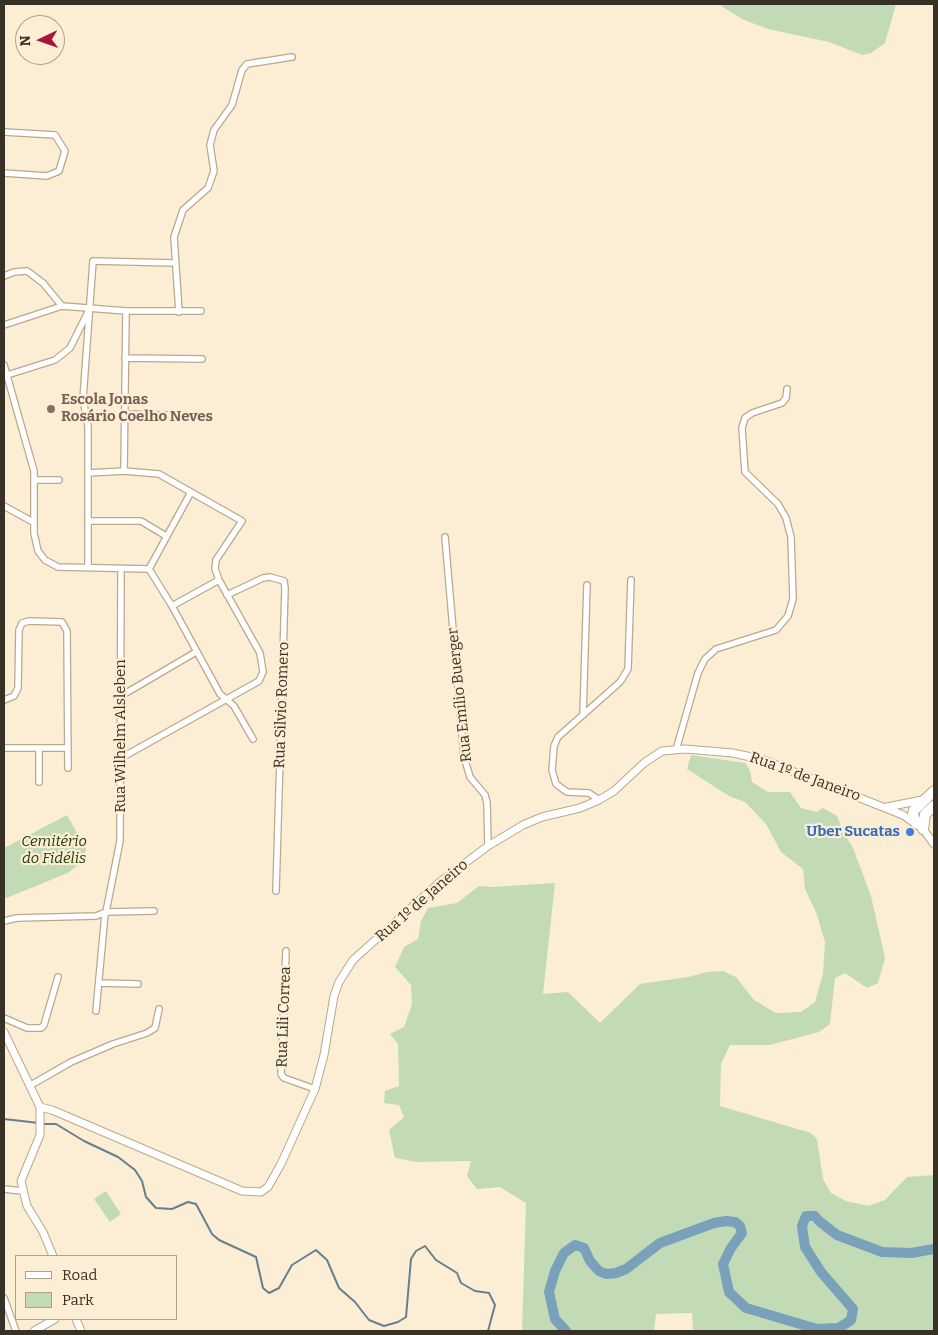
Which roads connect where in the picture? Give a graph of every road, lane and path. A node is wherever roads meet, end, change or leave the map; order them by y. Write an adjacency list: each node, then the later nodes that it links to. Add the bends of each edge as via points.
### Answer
1 (292, 57): 4 (street, via 262,60 247,64 242,70 235,98 212,136 210,145 214,171 208,188 183,210 176,226)
2 (4, 132): 3 (street, via 55,135 65,151 58,171 47,176)
3 (4, 173)
4 (175, 263): 7 (street, via 92,261); 10 (street)
5 (4, 276): 6 (street, via 27,271 43,283)
6 (62, 306): 7 (street); 11 (street)
7 (90, 309): 8 (street); 15 (street, via 70,348 55,360); 20 (street, via 83,399 88,426)
8 (126, 311): 10 (street); 12 (street)
9 (201, 311): 10 (street)
10 (179, 312)
11 (4, 325)
12 (125, 358): 13 (street); 17 (street)
13 (202, 359)
14 (4, 365): 15 (street)
15 (5, 375): 21 (street)
16 (787, 389): 46 (street, via 782,403 752,413 745,418 742,428 745,472 778,504 786,518 790,537 792,599 788,616 776,630 716,650 705,659)
17 (126, 414): 18 (street); 19 (street)
18 (198, 416)
19 (124, 471): 20 (street); 23 (street, via 158,474)
20 (88, 473): 25 (street)
21 (34, 480): 22 (street); 26 (street)
22 (59, 480)
23 (191, 492): 27 (street); 32 (street, via 242,521 216,560)
24 (4, 506): 26 (street)
25 (88, 521): 27 (street, via 141,521); 29 (street)
26 (33, 522): 29 (street, via 36,547 44,560 58,568)
27 (166, 536): 31 (street)
28 (445, 537): 57 (street, Rua Emílio Buerger, via 464,757 470,777 485,795)
29 (88, 568): 30 (street)
30 (122, 569): 31 (street); 38 (street, Rua Wilhelm Alsleben)
31 (148, 569): 36 (street)
32 (219, 580): 35 (street); 36 (street)
33 (631, 580): 41 (street, via 628,669 620,682)
34 (587, 585): 41 (street)
35 (228, 595): 40 (street, via 260,653 263,672 259,681); 58 (street, Rua Silvio Romero, via 263,578 284,580 286,588)
36 (172, 606): 37 (street)
37 (196, 652): 38 (street); 40 (street)
38 (121, 696): 47 (street, Rua Wilhelm Alsleben)
39 (4, 700): 45 (street, via 14,696 18,688 22,623 62,622 67,631)
40 (226, 700): 42 (street, via 234,706); 47 (street)
41 (583, 715): 52 (street, via 558,737 552,770 561,789 589,793)
42 (253, 739)
43 (4, 748): 44 (street)
44 (39, 748): 45 (street); 49 (street)
45 (68, 748): 48 (street)
46 (676, 750): 52 (street, Rua 1º de Janeiro, via 662,751 653,756); 54 (street, Rua 1º de Janeiro, via 744,754)
47 (120, 758): 60 (street, Rua Wilhelm Alsleben, via 120,841)
48 (68, 768)
49 (39, 782)
50 (934, 791): 51 (highway)
51 (926, 798): 54 (street, via 907,805); 55 (highway, via 914,810 913,815)
52 (599, 800): 57 (street, Rua 1º de Janeiro, via 542,817)
53 (934, 806): 55 (highway, via 925,814)
54 (886, 807): 55 (street, Rua 1º de Janeiro)
55 (920, 826): 56 (street, Rua 1º de Janeiro)
56 (934, 844)
57 (488, 846): 71 (street, Rua 1º de Janeiro, via 441,881 353,960 334,996)
58 (276, 891)
59 (154, 911): 60 (street)
60 (105, 913): 61 (street); 64 (street, Rua Wilhelm Alsleben)
61 (4, 921)
62 (286, 952): 71 (street, Rua Lili Correa, via 281,1074)
63 (58, 977): 68 (street, via 41,1028 27,1028)
64 (99, 983): 65 (street); 67 (street, Rua Wilhelm Alsleben)
65 (138, 984)
66 (158, 1009): 70 (street, via 155,1028 147,1033 79,1059)
67 (96, 1011)
68 (4, 1018)
69 (4, 1032): 70 (street)
70 (30, 1085): 72 (street)
71 (315, 1089): 72 (street, Rua 1º de Janeiro, via 273,1179 268,1187 252,1194)
72 (40, 1107): 74 (street, via 37,1146 23,1172)
73 (4, 1189): 74 (street)
74 (22, 1190): 75 (street)
75 (53, 1255)
76 (4, 1298): 78 (street)
77 (53, 1320): 79 (street)
78 (16, 1331)
79 (34, 1331)

